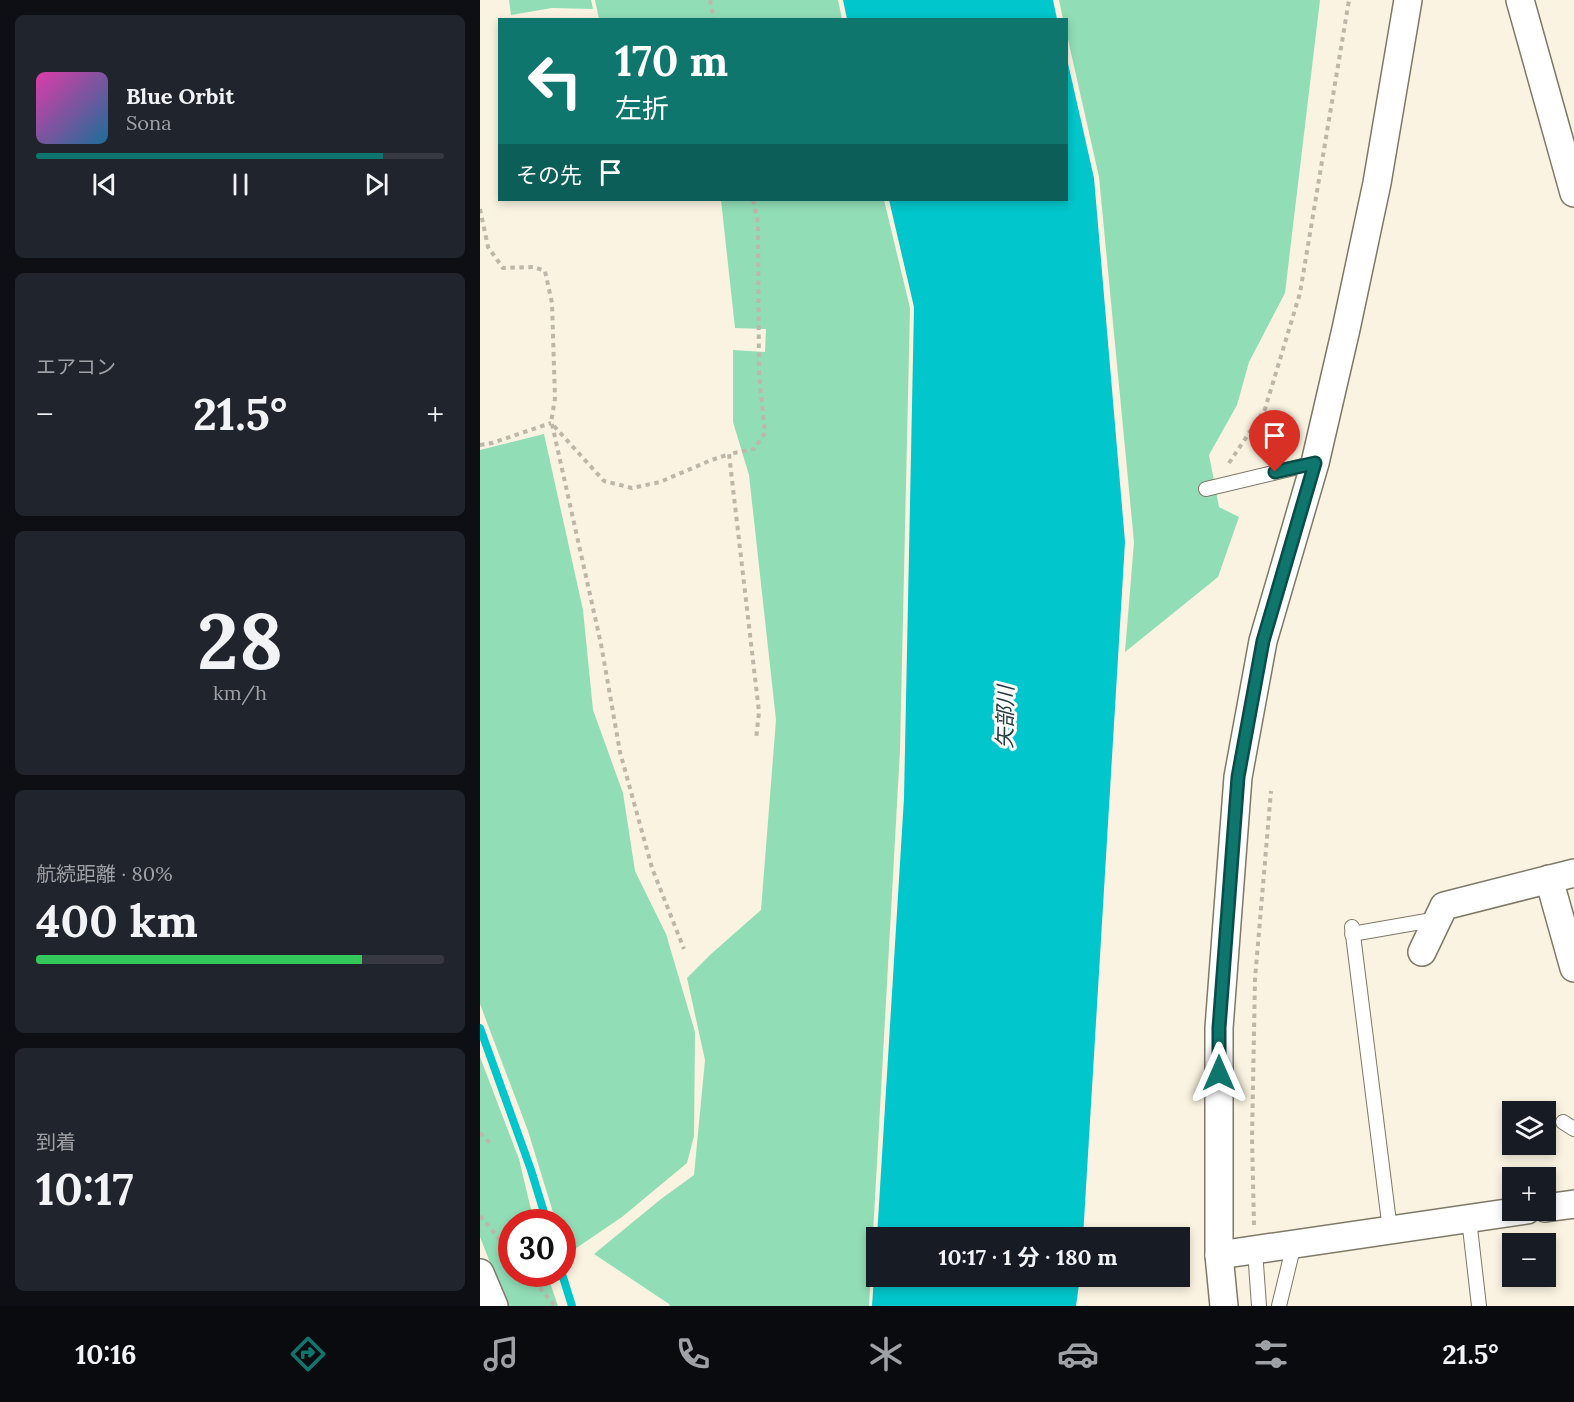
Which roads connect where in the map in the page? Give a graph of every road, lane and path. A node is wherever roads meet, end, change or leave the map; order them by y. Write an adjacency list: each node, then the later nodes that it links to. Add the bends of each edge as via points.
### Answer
1 (710, 0): 5 (path)
2 (1349, 0): 13 (path, via 1300,293 1265,409)
3 (1408, 0): 12 (street, via 1377,183)
4 (1520, 0): 6 (street)
5 (714, 18)
6 (1574, 193)
7 (753, 201): 11 (path, via 758,222 759,375 765,433 754,448)
8 (480, 209): 9 (path, via 488,248 503,268 534,267 544,271 552,303 555,398)
9 (551, 423): 10 (path); 11 (path, via 604,481 632,488 660,483); 18 (path, via 601,644 620,752 652,868)
10 (480, 445)
11 (729, 454): 14 (path, via 759,712)
12 (1315, 463): 13 (lane); 32 (street, via 1263,641 1238,777 1219,1028)
13 (1210, 488)
14 (756, 739)
15 (1271, 791): 31 (path, via 1255,979)
16 (1561, 876): 17 (street, via 1444,906); 20 (street)
17 (1438, 919): 19 (street); 28 (lane, via 1352,931)
18 (684, 949)
19 (1422, 952)
20 (1574, 968)
21 (480, 1133): 22 (path)
22 (491, 1144)
23 (1574, 1204): 24 (street)
24 (1556, 1206)
25 (1502, 1214): 27 (street)
26 (480, 1216): 29 (path)
27 (1469, 1219): 28 (street); 40 (lane)
28 (1390, 1230): 30 (street)
29 (498, 1237)
30 (1294, 1244): 31 (street); 39 (lane)
31 (1255, 1250): 32 (street); 38 (lane)
32 (1220, 1255): 37 (street)
33 (480, 1273): 35 (street)
34 (539, 1287): 36 (path)
35 (494, 1306)
36 (555, 1306)
37 (1224, 1306)
38 (1259, 1306)
39 (1279, 1306)
40 (1479, 1306)

